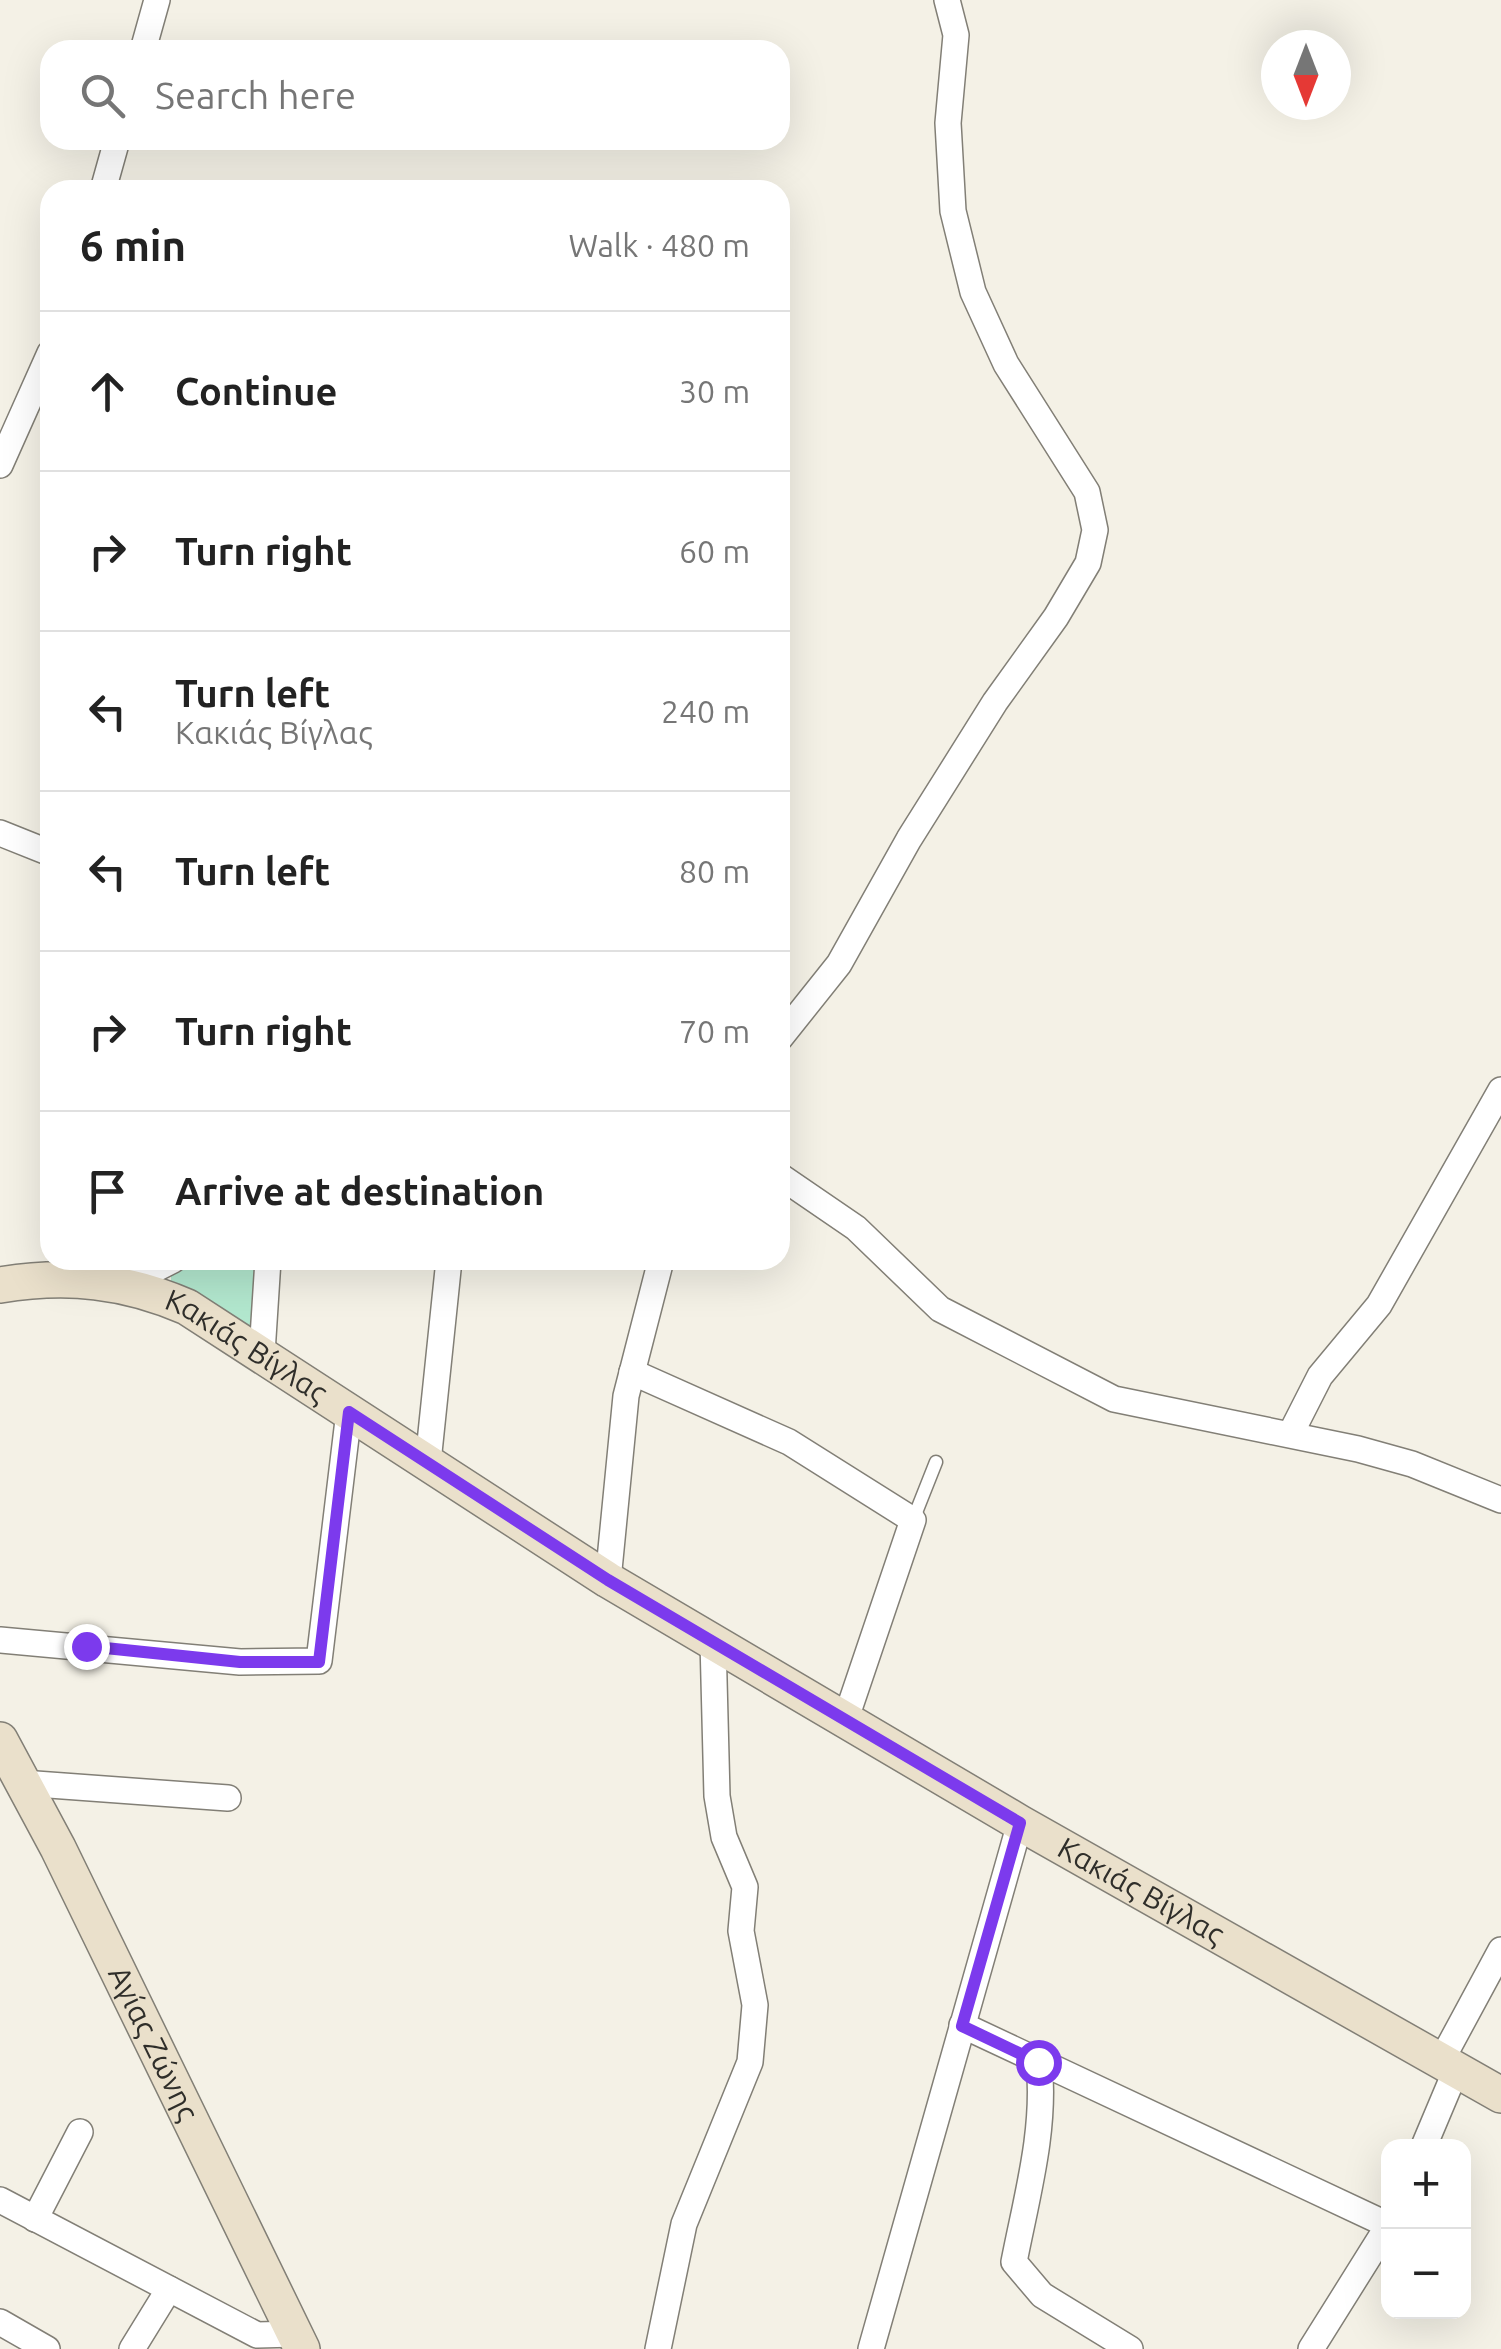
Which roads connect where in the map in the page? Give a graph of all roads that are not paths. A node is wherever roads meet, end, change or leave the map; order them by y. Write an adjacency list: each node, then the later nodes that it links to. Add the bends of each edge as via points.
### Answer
1 (157, 0): 3 (street)
2 (947, 0): 10 (street, via 956,34 948,123 954,211 973,292 1006,364 1087,492 1095,530 1088,563 1056,617 928,808 839,964)
3 (145, 40)
4 (114, 150): 5 (street)
5 (106, 180)
6 (40, 375): 7 (street)
7 (0, 464)
8 (0, 833): 9 (street)
9 (40, 848)
10 (790, 1025)
11 (1501, 1090): 21 (street, via 1379,1305 1320,1376)
12 (790, 1183): 21 (street, via 856,1228 940,1310 1064,1377 1148,1410)
13 (267, 1270): 18 (street)
14 (448, 1270): 22 (street)
15 (658, 1270): 19 (street)
16 (117, 1275): 17 (street, Κακιάς Βίγλας); 18 (street, Κακιάς Βίγλας)
17 (0, 1284)
18 (262, 1353): 20 (street, Κακιάς Βίγλας)
19 (632, 1372): 25 (street, via 789,1442); 26 (street)
20 (349, 1412): 22 (street, Κακιάς Βίγλας); 27 (street, via 319,1662 240,1662)
21 (1291, 1433): 24 (street, via 1412,1464)
22 (428, 1462): 26 (street, Κακιάς Βίγλας)
23 (936, 1462): 25 (lane)
24 (1501, 1500)
25 (913, 1520): 29 (street)
26 (608, 1580): 28 (street, Κακιάς Βίγλας)
27 (0, 1640)
28 (713, 1642): 29 (street, Κακιάς Βίγλας); 50 (street, via 717,1796 724,1838 745,1887 741,1932 755,2006 750,2062 684,2224)
29 (845, 1721): 33 (street, Κακιάς Βίγλας)
30 (0, 1740): 31 (street, Αγίας Ζώνης)
31 (22, 1783): 32 (street); 47 (street, Αγίας Ζώνης)
32 (228, 1798)
33 (1020, 1823): 35 (street); 37 (street, Κακιάς Βίγλας)
34 (1501, 1950): 37 (street)
35 (962, 2026): 36 (street); 51 (street)
36 (1038, 2062): 43 (street); 52 (street, via 1039,2134 1014,2262 1042,2295)
37 (1449, 2065): 38 (street, Κακιάς Βίγλας); 40 (street)
38 (1501, 2095)
39 (80, 2132): 42 (street)
40 (1426, 2139)
41 (0, 2200): 42 (street)
42 (36, 2219): 45 (street)
43 (1381, 2223)
44 (1386, 2229): 53 (street)
45 (169, 2289): 47 (street, via 256,2335); 49 (street)
46 (0, 2322): 48 (street)
47 (298, 2342)
48 (47, 2349)
49 (132, 2349)
50 (658, 2349)
51 (871, 2349)
52 (1130, 2349)
53 (1311, 2349)

